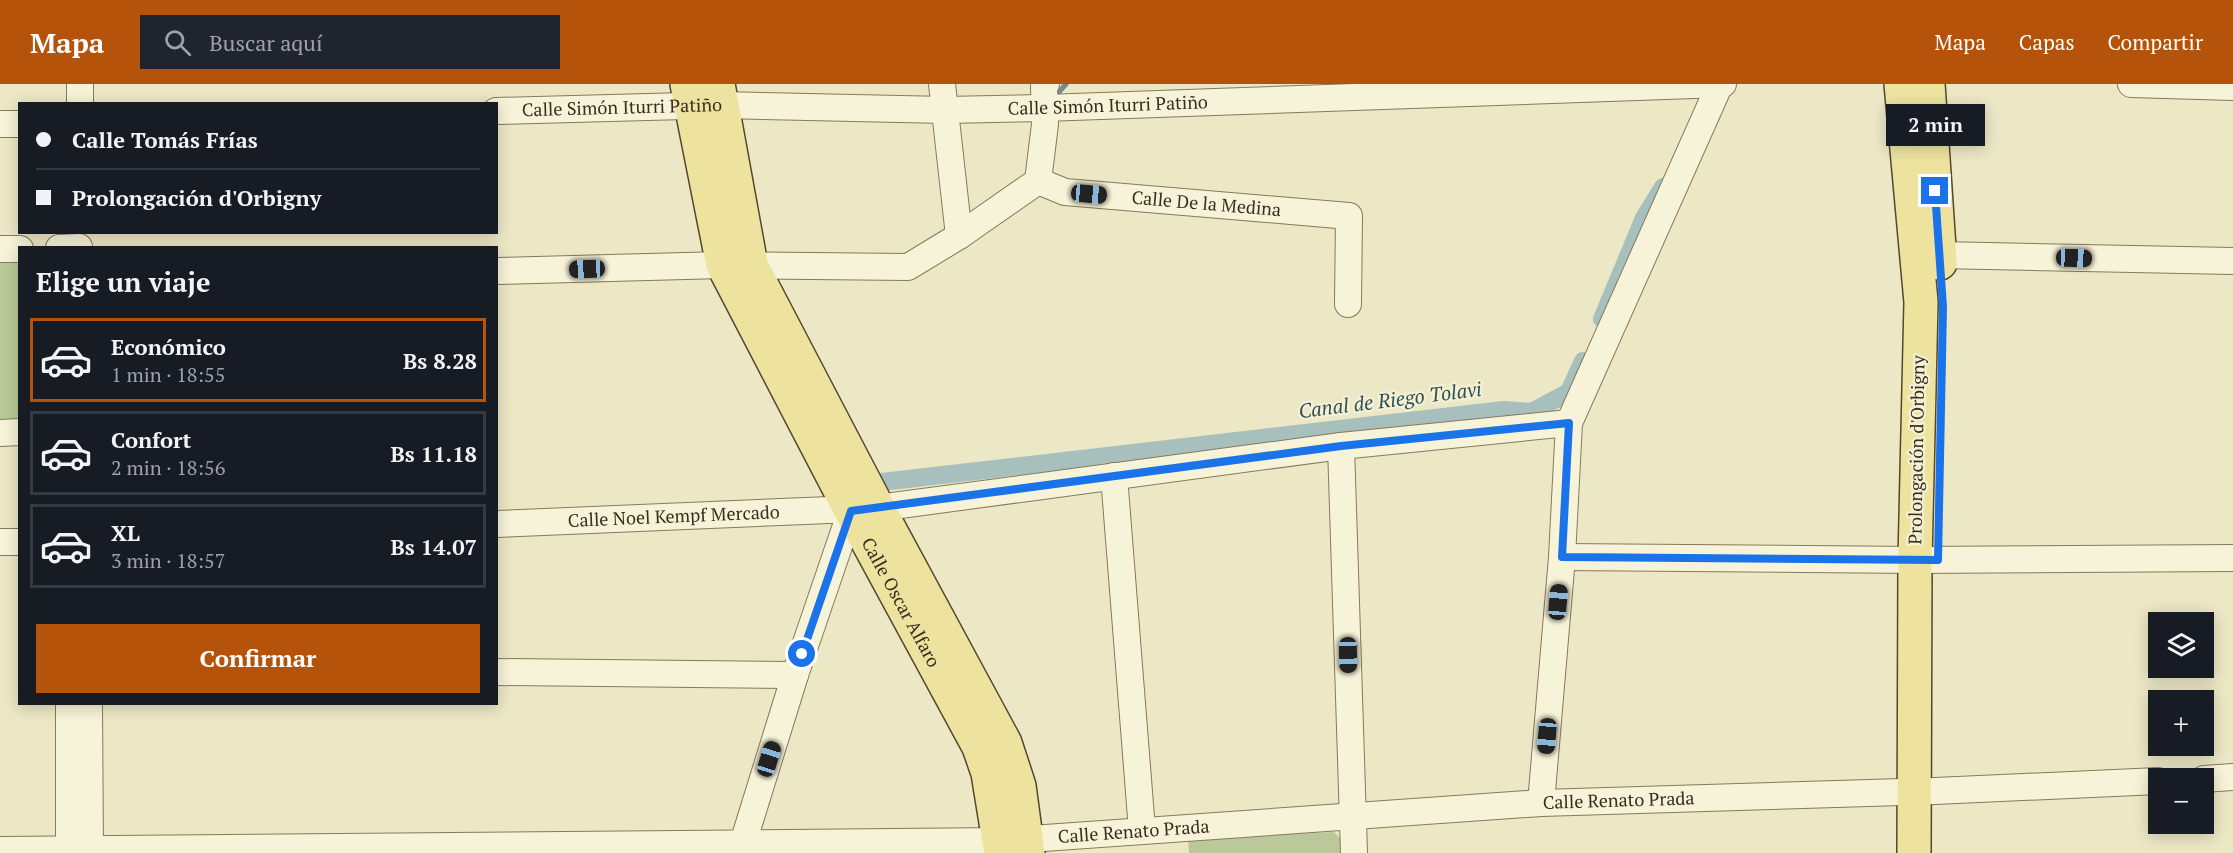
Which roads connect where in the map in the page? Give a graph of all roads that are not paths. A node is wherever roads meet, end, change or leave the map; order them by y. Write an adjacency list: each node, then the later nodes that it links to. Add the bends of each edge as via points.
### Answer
1 (80, 84): 12 (street)
2 (942, 84): 13 (street)
3 (1721, 84): 8 (street, Calle Simón Iturri Patiño); 26 (street)
4 (1901, 84): 37 (main road, Prolongación d'Orbigny, via 1921,302)
5 (1928, 84): 21 (main road, Prolongación d'Orbigny)
6 (2131, 84): 7 (street)
7 (2233, 87)
8 (1450, 89): 9 (street, Calle Simón Iturri Patiño)
9 (1172, 94): 11 (street, Calle Simón Iturri Patiño)
10 (704, 95): 13 (street, Calle Simón Iturri Patiño); 14 (street, Calle Simón Iturri Patiño); 23 (main road, Calle Oscar Alfaro)
11 (1045, 96): 13 (street, Calle Simón Iturri Patiño); 17 (street)
12 (80, 102)
13 (946, 110): 18 (street)
14 (498, 111)
15 (0, 124): 16 (street)
16 (18, 124)
17 (1038, 181): 18 (street); 25 (street, Calle De la Medina, via 1065,192 1349,216)
18 (959, 236): 23 (street, via 908,267)
19 (0, 249): 20 (street)
20 (18, 249)
21 (1939, 255): 22 (street); 37 (main road, Prolongación d'Orbigny, via 1943,307)
22 (2233, 261)
23 (737, 265): 24 (street); 31 (main road, Calle Oscar Alfaro)
24 (498, 271)
25 (1348, 304)
26 (1569, 423): 29 (street, Calle Noel Kempf Mercado); 35 (street)
27 (18, 432): 28 (street)
28 (0, 433)
29 (1341, 446): 30 (street, Calle Noel Kempf Mercado); 47 (street)
30 (1114, 476): 31 (street, Calle Noel Kempf Mercado); 48 (street)
31 (865, 510): 32 (street, Calle Noel Kempf Mercado); 39 (street); 49 (main road, Calle Oscar Alfaro, via 979,747)
32 (498, 524)
33 (0, 542): 34 (street)
34 (18, 542)
35 (1562, 557): 37 (street); 46 (street)
36 (2233, 558): 37 (street)
37 (1926, 560): 45 (main road, Prolongación d'Orbigny)
38 (498, 672): 39 (street)
39 (795, 675): 50 (street)
40 (69, 705): 52 (street)
41 (89, 705): 52 (street)
42 (2233, 777): 43 (street)
43 (2214, 778)
44 (2148, 781): 45 (street, Calle Renato Prada)
45 (1924, 790): 46 (street, Calle Renato Prada); 54 (main road, Prolongación d'Orbigny); 55 (main road, Prolongación d'Orbigny)
46 (1541, 803): 47 (street, Calle Renato Prada)
47 (1353, 817): 48 (street, Calle Renato Prada); 53 (street)
48 (1142, 830): 49 (street, Calle Renato Prada)
49 (1014, 846): 50 (street, Calle Renato Prada)
50 (743, 848): 52 (street, Calle Renato Prada)
51 (0, 850): 52 (street, Calle Renato Prada)
52 (80, 851)
53 (1354, 853)
54 (1914, 853)
55 (1937, 853)

